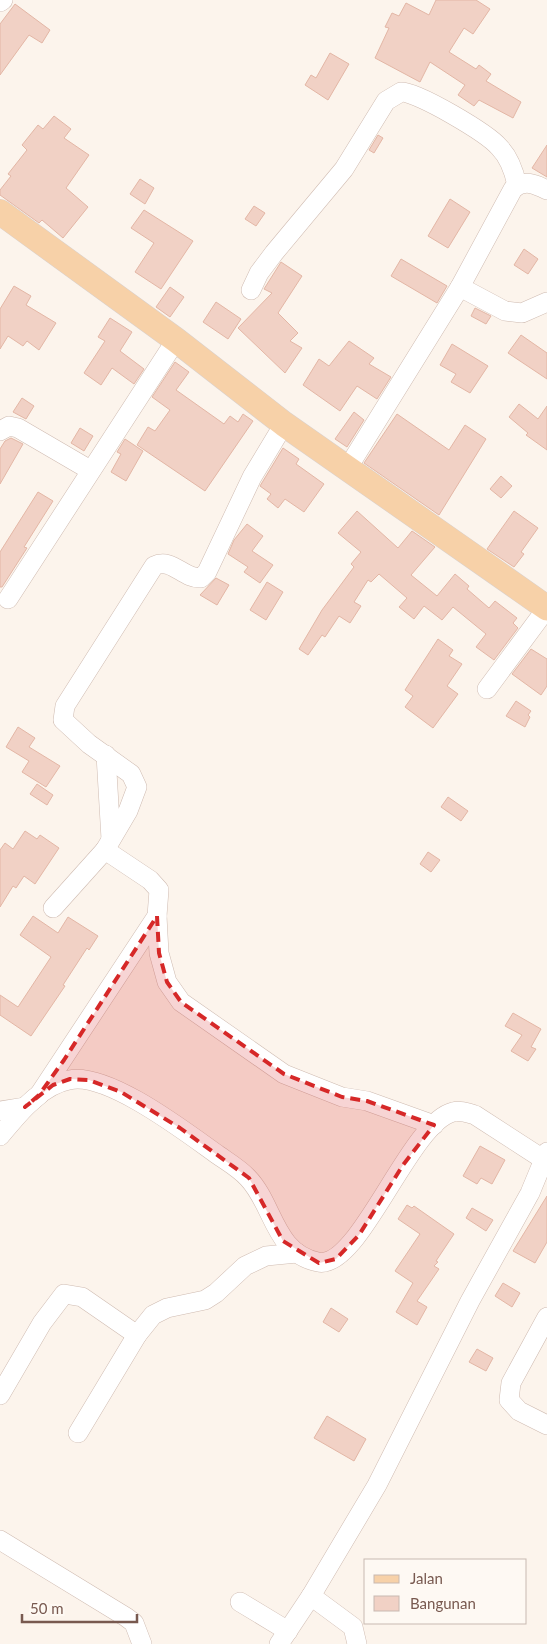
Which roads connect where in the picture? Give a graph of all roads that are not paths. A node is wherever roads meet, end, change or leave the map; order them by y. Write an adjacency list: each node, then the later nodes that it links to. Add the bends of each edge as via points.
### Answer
1 (518, 185): 2 (street, via 527,182); 4 (street, via 508,197); 5 (street, via 510,163 498,145 417,95 401,92 386,101 344,169 259,273)
2 (547, 190)
3 (0, 212): 7 (main road)
4 (460, 287): 6 (street, via 506,311 522,313); 10 (street)
5 (251, 290)
6 (547, 302)
7 (176, 340): 8 (main road); 11 (street)
8 (284, 424): 10 (main road); 15 (street, via 252,477 207,572 201,578 193,578 170,564 161,562 154,566 65,706 63,720)
9 (0, 431): 11 (street, via 9,426 18,428)
10 (347, 469): 13 (main road)
11 (90, 470): 12 (street)
12 (8, 599)
13 (547, 608): 14 (street)
14 (487, 689)
15 (106, 755): 16 (street); 16 (street, via 131,774 137,787 128,811)
16 (108, 844): 17 (street); 18 (street, via 159,890)
17 (53, 908)
18 (157, 916): 19 (street, via 64,1060 39,1095); 21 (street, via 159,953 167,982 181,1002 284,1074 342,1097 367,1101)
19 (25, 1107): 20 (street); 22 (street); 24 (street, via 53,1085 70,1079 89,1080 121,1092 180,1128 249,1178 283,1241)
20 (0, 1111)
21 (434, 1125): 23 (street, via 445,1115 463,1111); 24 (street, via 403,1165 358,1235 336,1259 319,1263)
22 (0, 1136)
23 (545, 1156): 31 (street, via 530,1193 470,1301 377,1485)
24 (297, 1252): 26 (street, via 266,1256 245,1266 216,1294 205,1300 167,1308 153,1315)
25 (546, 1319): 28 (street, via 511,1383 509,1400 519,1411)
26 (137, 1335): 27 (street, via 82,1297 64,1294 42,1323); 29 (street)
27 (0, 1395)
28 (547, 1425)
29 (78, 1433)
30 (0, 1540): 34 (street, via 126,1617 134,1623)
31 (311, 1596): 33 (street); 35 (street, via 353,1627)
32 (240, 1602): 33 (street)
33 (284, 1637)
34 (142, 1644)
35 (357, 1644)

